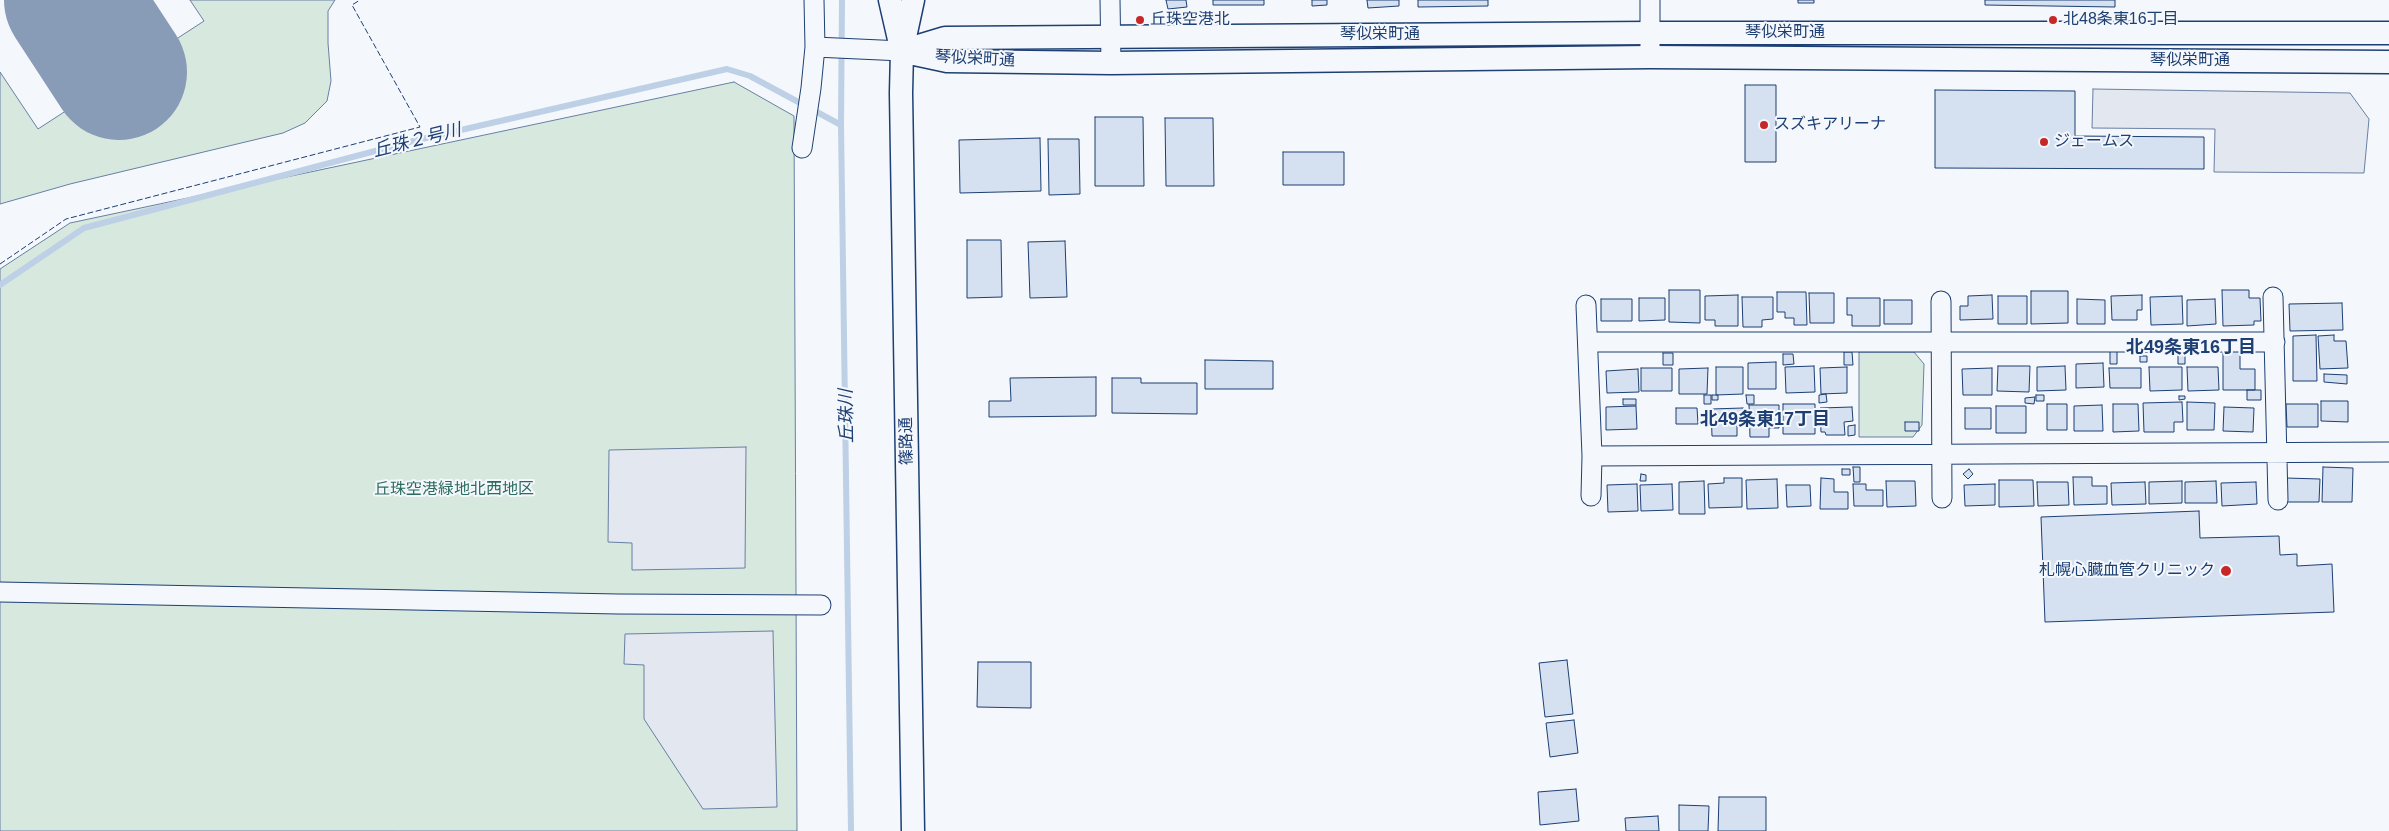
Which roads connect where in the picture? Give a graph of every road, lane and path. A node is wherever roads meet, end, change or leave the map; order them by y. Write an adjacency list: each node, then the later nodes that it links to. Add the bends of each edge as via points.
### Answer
1 (814, 0): 9 (street)
2 (890, 0): 10 (street, 篠路通)
3 (914, 0): 10 (street, 篠路通)
4 (1110, 0): 8 (street)
5 (1650, 0): 6 (street)
6 (1650, 33): 7 (street, 琴似栄町通); 8 (street, 琴似栄町通); 11 (street)
7 (2389, 33)
8 (1111, 37): 10 (street, 琴似栄町通, via 945,38); 13 (street)
9 (820, 48): 10 (street); 14 (street)
10 (902, 51): 13 (street, 琴似栄町通, via 947,60); 30 (street, 篠路通)
11 (1650, 57): 12 (street, 琴似栄町通); 13 (street, 琴似栄町通)
12 (2389, 62)
13 (1111, 64)
14 (802, 148)
15 (2273, 297): 20 (street)
16 (1941, 301): 18 (street)
17 (1586, 304): 19 (street)
18 (1941, 341): 19 (street); 20 (street); 23 (street)
19 (1588, 342): 24 (street)
20 (2275, 342): 22 (street)
21 (2389, 452): 22 (street)
22 (2277, 453): 23 (street); 27 (street)
23 (1942, 454): 24 (street); 26 (street)
24 (1592, 456): 25 (street)
25 (1591, 496)
26 (1942, 498)
27 (2278, 500)
28 (0, 592): 29 (street)
29 (821, 605)
30 (913, 831)

